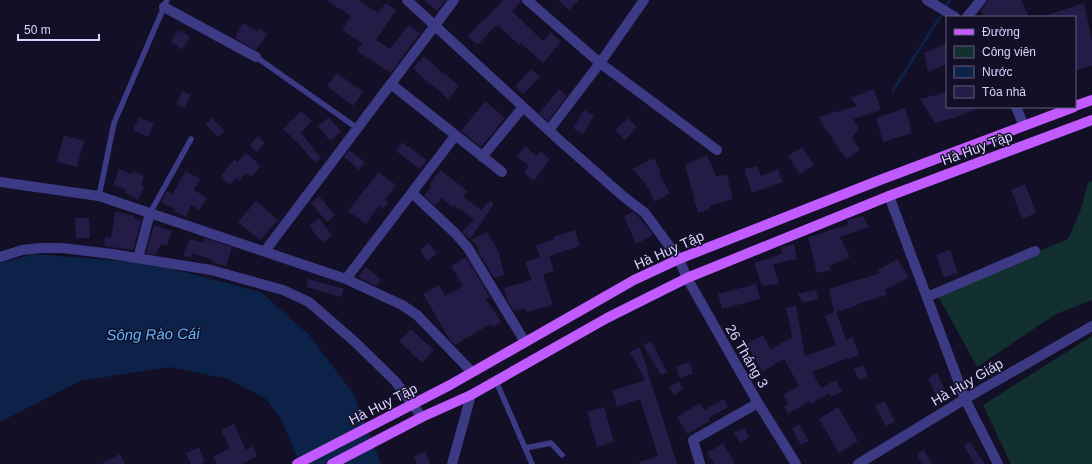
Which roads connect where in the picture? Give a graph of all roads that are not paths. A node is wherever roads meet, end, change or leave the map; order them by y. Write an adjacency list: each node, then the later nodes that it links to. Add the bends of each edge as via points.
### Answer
1 (407, 0): 10 (street, 26 Tháng 3)
2 (454, 0): 10 (street)
3 (528, 0): 12 (street)
4 (644, 0): 12 (street)
5 (927, 0): 8 (street)
6 (981, 0): 9 (street)
7 (165, 3): 11 (street); 30 (lane, via 114,123)
8 (953, 16)
9 (968, 16)
10 (435, 26): 13 (street); 16 (street, 26 Tháng 3)
11 (256, 56): 21 (lane)
12 (600, 63): 22 (street); 25 (street)
13 (390, 84): 21 (street); 23 (street)
14 (1092, 100): 15 (main road, Hà Huy Tập)
15 (1076, 106)
16 (523, 107): 22 (street, 26 Tháng 3); 26 (street)
17 (1016, 108): 20 (street)
18 (1071, 108): 20 (main road, Hà Huy Tập)
19 (1092, 120): 31 (main road, Hà Huy Tập)
20 (1024, 126): 37 (main road, Hà Huy Tập)
21 (357, 128): 33 (street)
22 (549, 130): 37 (street, 26 Tháng 3, via 645,213)
23 (455, 136): 26 (street); 29 (street)
24 (191, 138): 32 (lane)
25 (717, 150)
26 (482, 157): 27 (street)
27 (502, 172)
28 (0, 182): 30 (street)
29 (412, 193): 39 (street); 42 (street, via 468,248)
30 (99, 196): 32 (street)
31 (889, 196): 38 (main road, Hà Huy Tập); 40 (street)
32 (150, 213): 33 (street); 36 (street)
33 (265, 251): 39 (street)
34 (1035, 251): 40 (street)
35 (0, 257): 36 (street, via 22,250 62,248)
36 (138, 258): 48 (street, via 210,270 276,288 309,302 370,355 395,381)
37 (679, 259): 38 (street, 26 Tháng 3); 42 (main road, Hà Huy Tập, via 634,280)
38 (687, 278): 44 (main road, Hà Huy Tập, via 607,318); 47 (street, 26 Tháng 3)
39 (346, 279): 43 (street, via 402,304 417,315)
40 (927, 297): 46 (street)
41 (1092, 326): 46 (street, Hà Huy Giáp)
42 (525, 342): 43 (main road, Hà Huy Tập)
43 (472, 372): 48 (main road, Hà Huy Tập)
44 (496, 381): 45 (main road, Hà Huy Tập); 50 (lane)
45 (471, 395): 49 (main road, Hà Huy Tập); 54 (street)
46 (965, 399): 58 (street, Hà Huy Giáp); 59 (street)
47 (758, 403): 56 (street, via 693,440); 57 (street, 26 Tháng 3)
48 (412, 404): 49 (street); 52 (main road, Hà Huy Tập)
49 (422, 417): 53 (main road, Hà Huy Tập)
50 (525, 448): 51 (lane, via 551,443); 55 (lane)
51 (562, 455)
52 (297, 464)
53 (332, 464)
54 (452, 464)
55 (532, 464)
56 (700, 464)
57 (796, 464)
58 (858, 464)
59 (998, 464)

